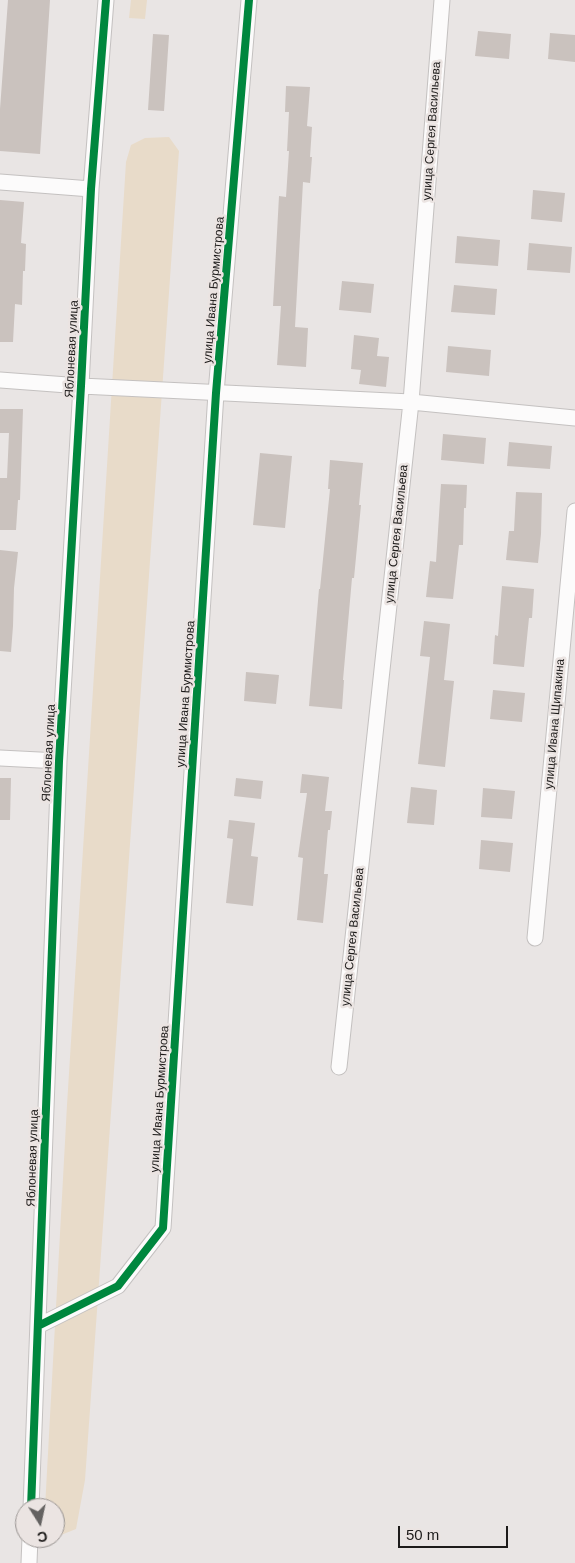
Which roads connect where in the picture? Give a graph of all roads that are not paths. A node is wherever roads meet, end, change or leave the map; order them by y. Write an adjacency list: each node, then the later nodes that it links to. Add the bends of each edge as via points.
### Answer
1 (106, 0): 5 (street, Яблоневая улица)
2 (249, 0): 8 (street, улица Ивана Бурмистрова)
3 (442, 0): 9 (street, улица Сергея Васильева)
4 (0, 182): 5 (street)
5 (90, 189): 7 (street, Яблоневая улица)
6 (0, 380): 7 (street)
7 (81, 386): 8 (street); 13 (street, Яблоневая улица)
8 (216, 393): 9 (street); 16 (street, улица Ивана Бурмистрова, via 163,1228 118,1286)
9 (411, 402): 10 (street); 15 (street, улица Сергея Васильева)
10 (575, 418)
11 (575, 510): 14 (street, улица Ивана Щипакина)
12 (0, 758): 13 (street)
13 (59, 761): 16 (street, Яблоневая улица)
14 (535, 938)
15 (338, 1067)
16 (38, 1326): 17 (street, Яблоневая улица)
17 (31, 1498)
18 (30, 1548): 19 (street)
19 (29, 1563)

